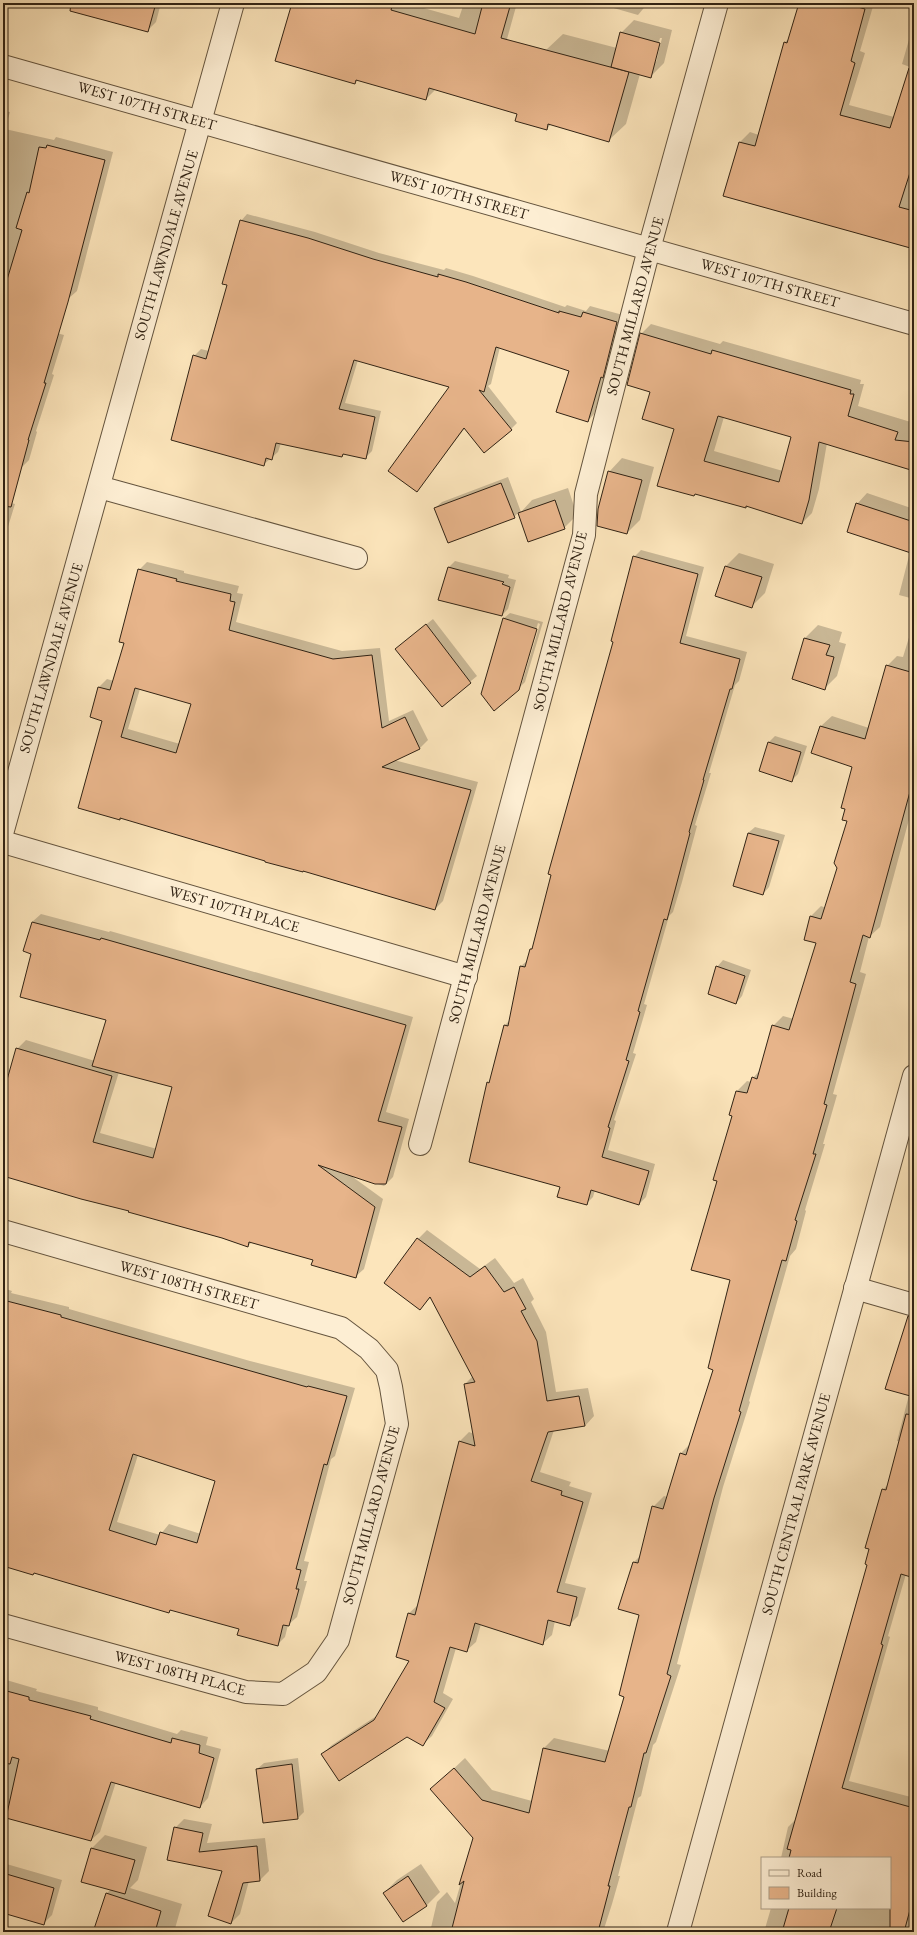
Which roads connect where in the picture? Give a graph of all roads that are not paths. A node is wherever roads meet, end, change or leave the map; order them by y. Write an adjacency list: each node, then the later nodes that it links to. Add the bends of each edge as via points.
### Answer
1 (233, 3): 4 (street, SOUTH LAWNDALE AVENUE)
2 (717, 3): 5 (street, SOUTH MILLARD AVENUE)
3 (3, 66): 4 (street, WEST 107TH STREET)
4 (200, 122): 5 (street, WEST 107TH STREET); 7 (street, SOUTH LAWNDALE AVENUE)
5 (649, 249): 6 (street, WEST 107TH STREET); 11 (street, SOUTH MILLARD AVENUE, via 586,494 584,535)
6 (914, 324)
7 (98, 487): 8 (street); 9 (street, SOUTH LAWNDALE AVENUE)
8 (356, 558)
9 (3, 830)
10 (3, 842): 11 (street, WEST 107TH PLACE)
11 (466, 977): 13 (street, SOUTH MILLARD AVENUE)
12 (914, 1076): 15 (street, SOUTH CENTRAL PARK AVENUE)
13 (420, 1144)
14 (3, 1232): 17 (street, WEST 108TH STREET, via 341,1328)
15 (855, 1288): 16 (street); 20 (street, SOUTH CENTRAL PARK AVENUE)
16 (914, 1305)
17 (369, 1349): 19 (street, SOUTH MILLARD AVENUE, via 386,1370 397,1424)
18 (3, 1625): 19 (street, WEST 108TH PLACE, via 246,1692 283,1694 316,1672)
19 (338, 1640)
20 (678, 1932)

